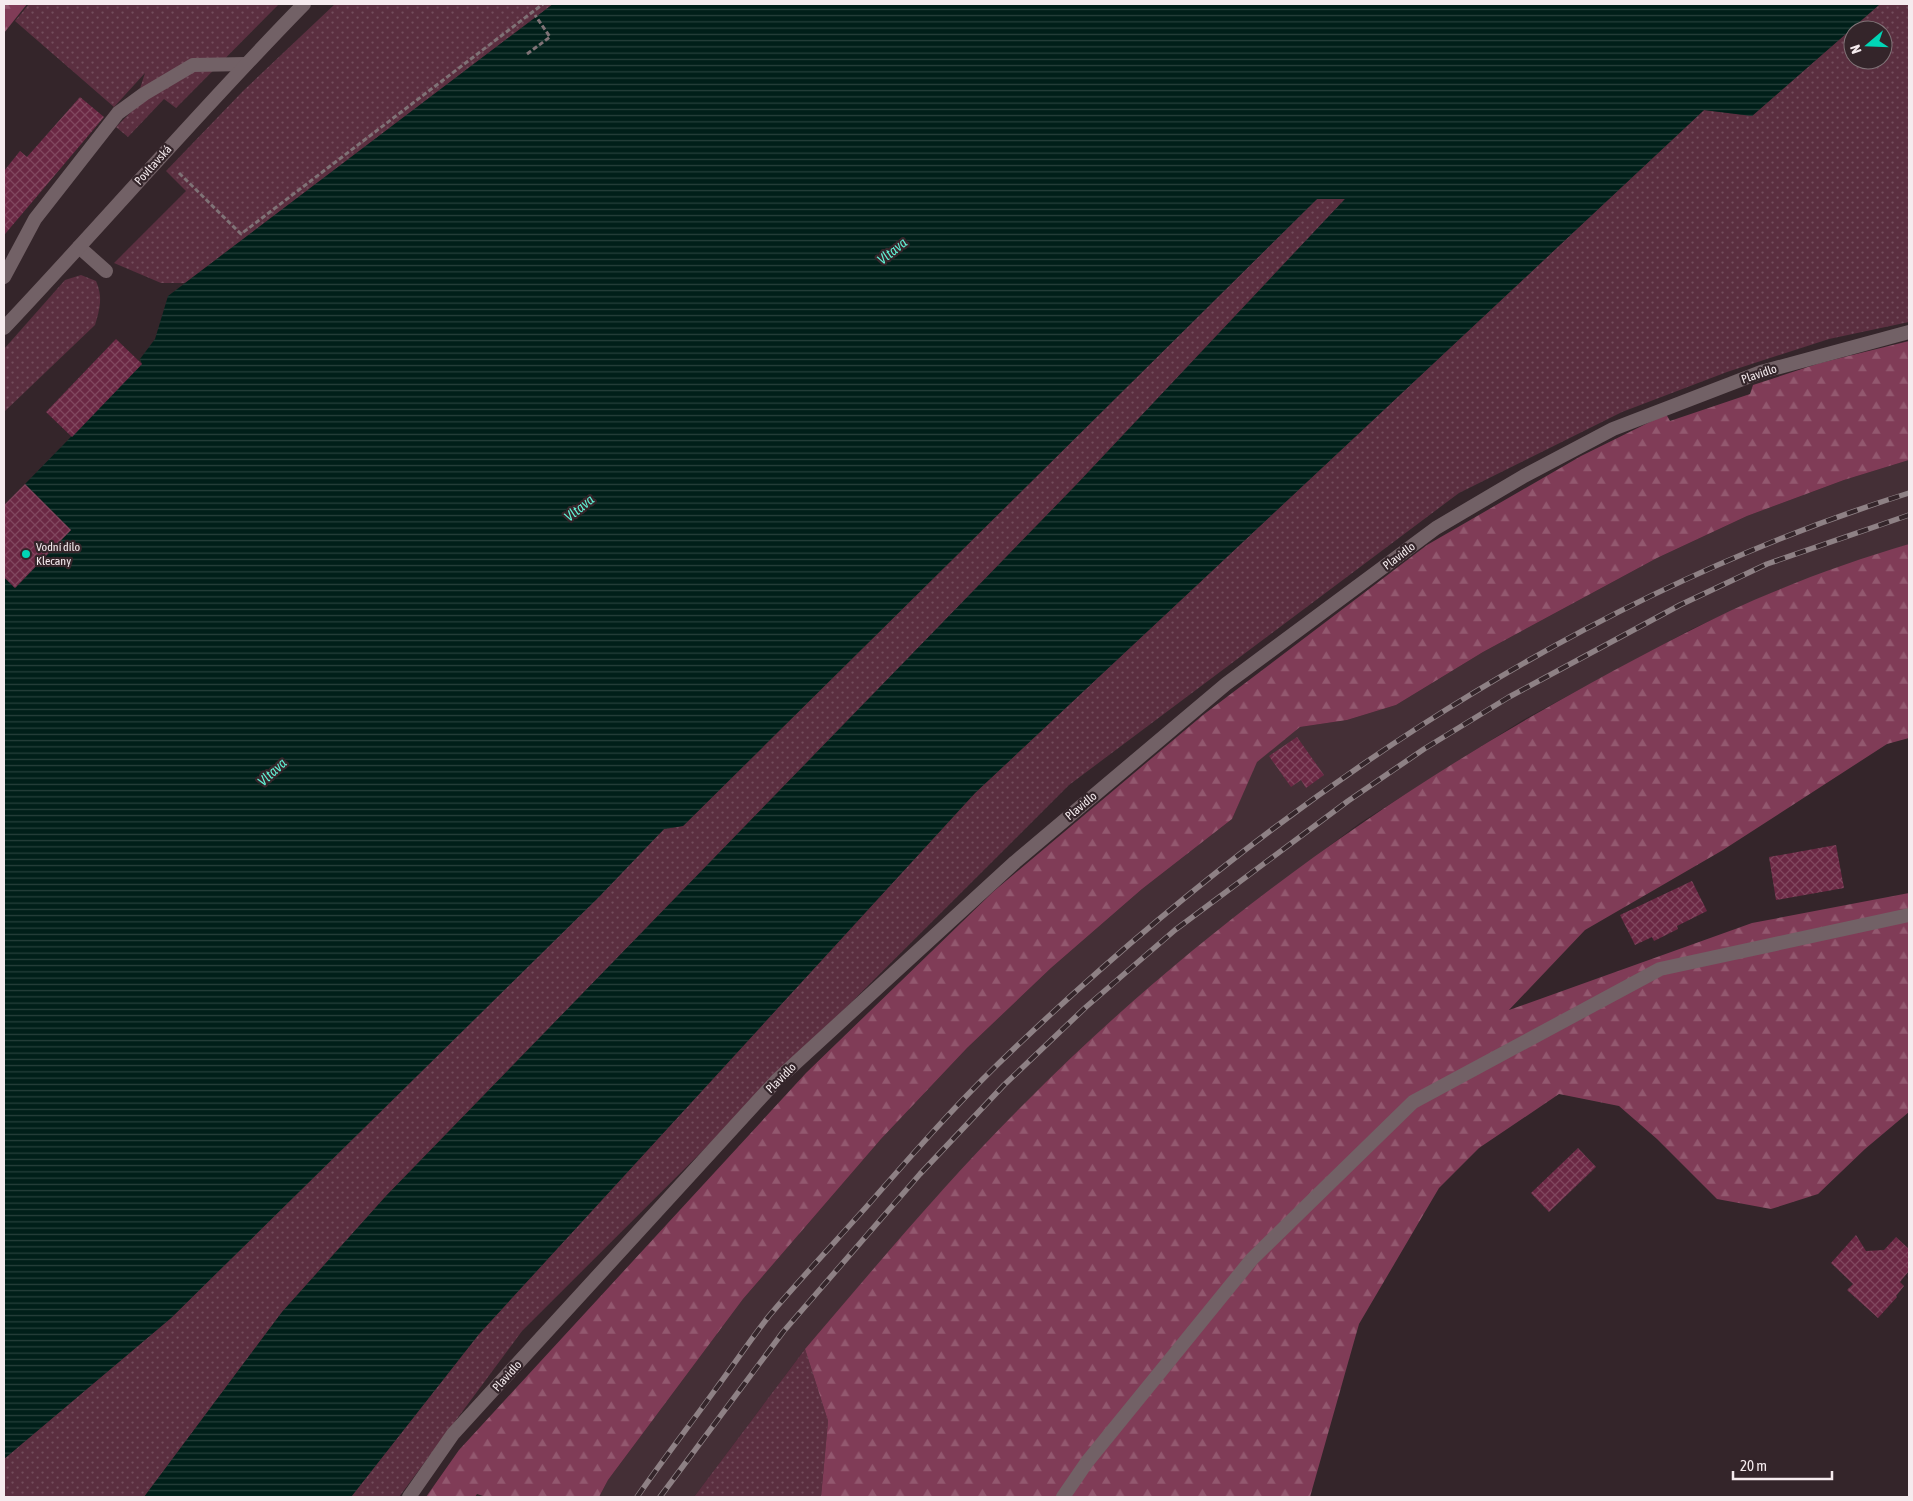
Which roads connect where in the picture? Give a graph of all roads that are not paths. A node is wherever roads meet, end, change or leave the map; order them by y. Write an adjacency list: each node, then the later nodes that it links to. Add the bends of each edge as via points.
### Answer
1 (304, 4): 2 (street, Povltavská)
2 (246, 64): 3 (street, Povltavská); 5 (street, via 193,65 118,113 35,219)
3 (80, 248): 4 (street); 6 (street, Povltavská)
4 (106, 271)
5 (4, 277)
6 (4, 328)
7 (1909, 332): 9 (street, Plavidlo, via 1761,372 1613,429 1436,528 1226,684 1015,862 777,1080 453,1434)
8 (1909, 915): 10 (street, via 1660,969 1413,1102 1252,1259 1087,1462)
9 (409, 1497)
10 (1063, 1497)

